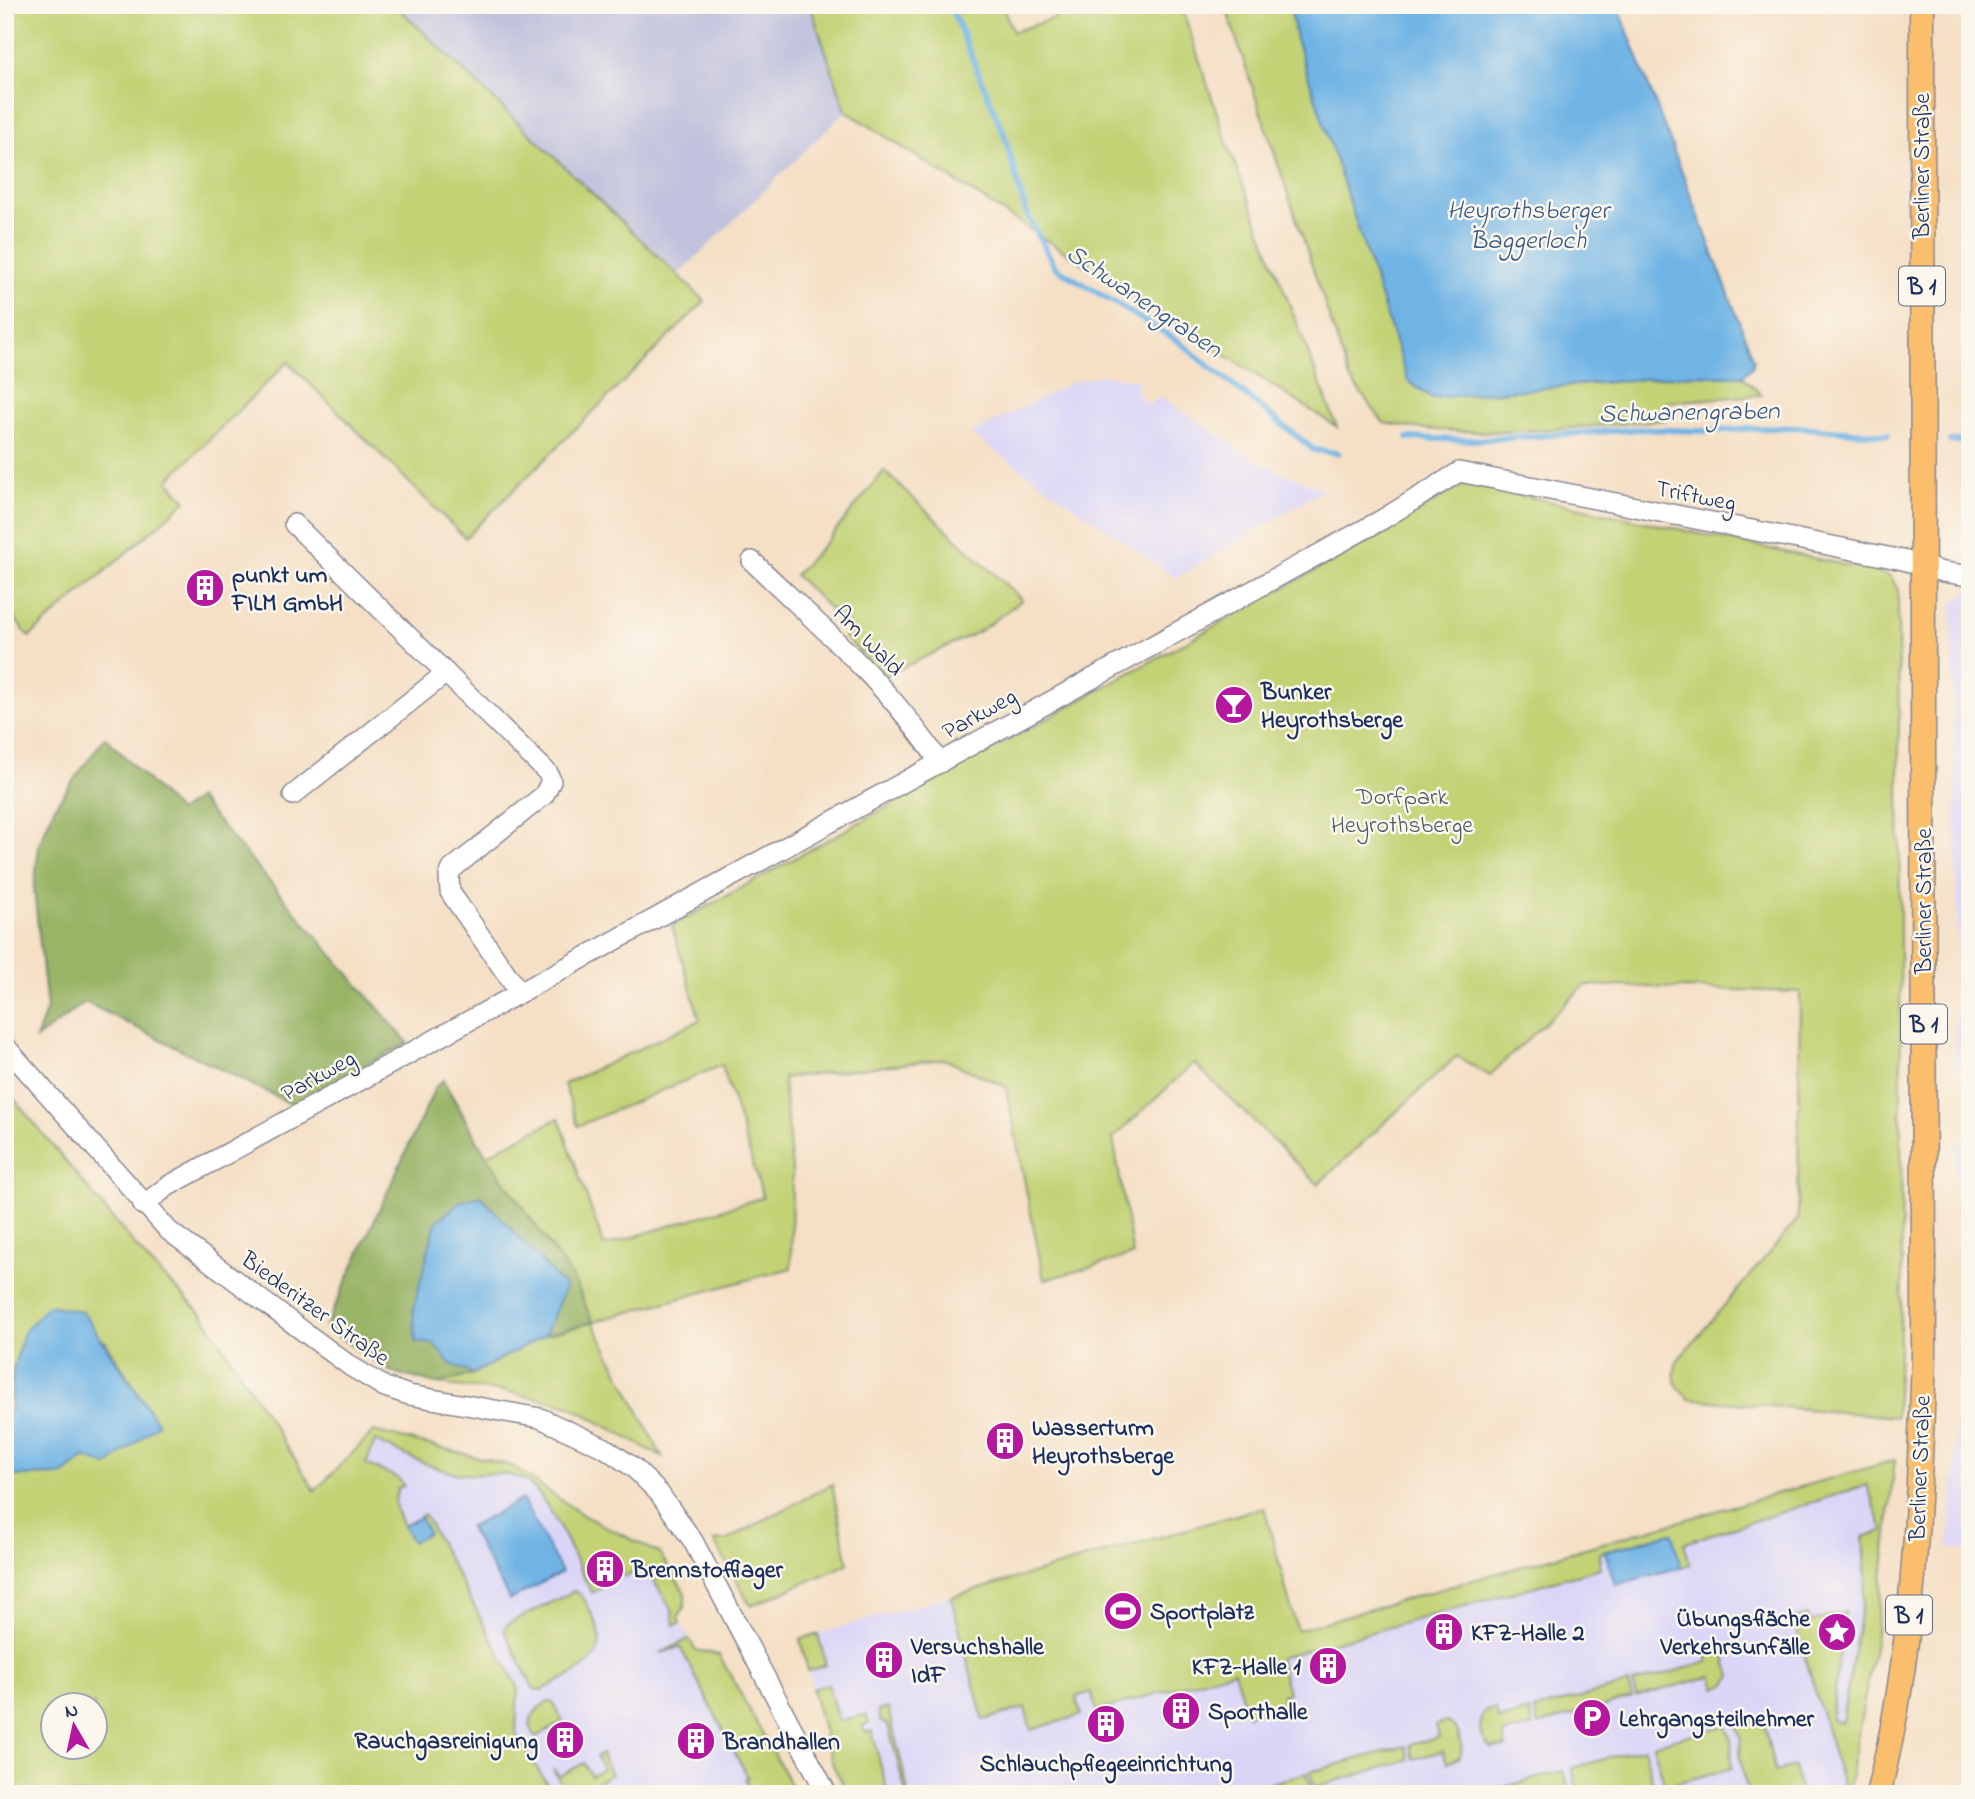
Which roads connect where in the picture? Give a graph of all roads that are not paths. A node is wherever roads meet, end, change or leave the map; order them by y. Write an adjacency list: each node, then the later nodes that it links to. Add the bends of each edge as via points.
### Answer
1 (1922, 5): 5 (main road, Berliner Straße / B 1)
2 (1459, 472): 5 (street, Triftweg); 8 (street, Parkweg, via 1383,519)
3 (294, 524): 7 (street)
4 (752, 561): 8 (street, Am Wald, via 879,682)
5 (1923, 566): 6 (street, Triftweg); 14 (main road, Berliner Straße / B 1, via 1925,1219 1919,1522 1900,1680)
6 (1970, 576)
7 (446, 673): 9 (street); 10 (street, via 539,762 551,781 544,795 449,876 450,892)
8 (940, 763): 10 (street, Parkweg)
9 (293, 795)
10 (519, 992): 12 (street, Parkweg, via 168,1186)
11 (5, 1046): 12 (street, Biederitzer Straße)
12 (144, 1205): 13 (street, Biederitzer Straße, via 187,1245 385,1387 420,1398 540,1418 604,1448 634,1468 659,1493 693,1541)
13 (827, 1794)
14 (1878, 1794)

